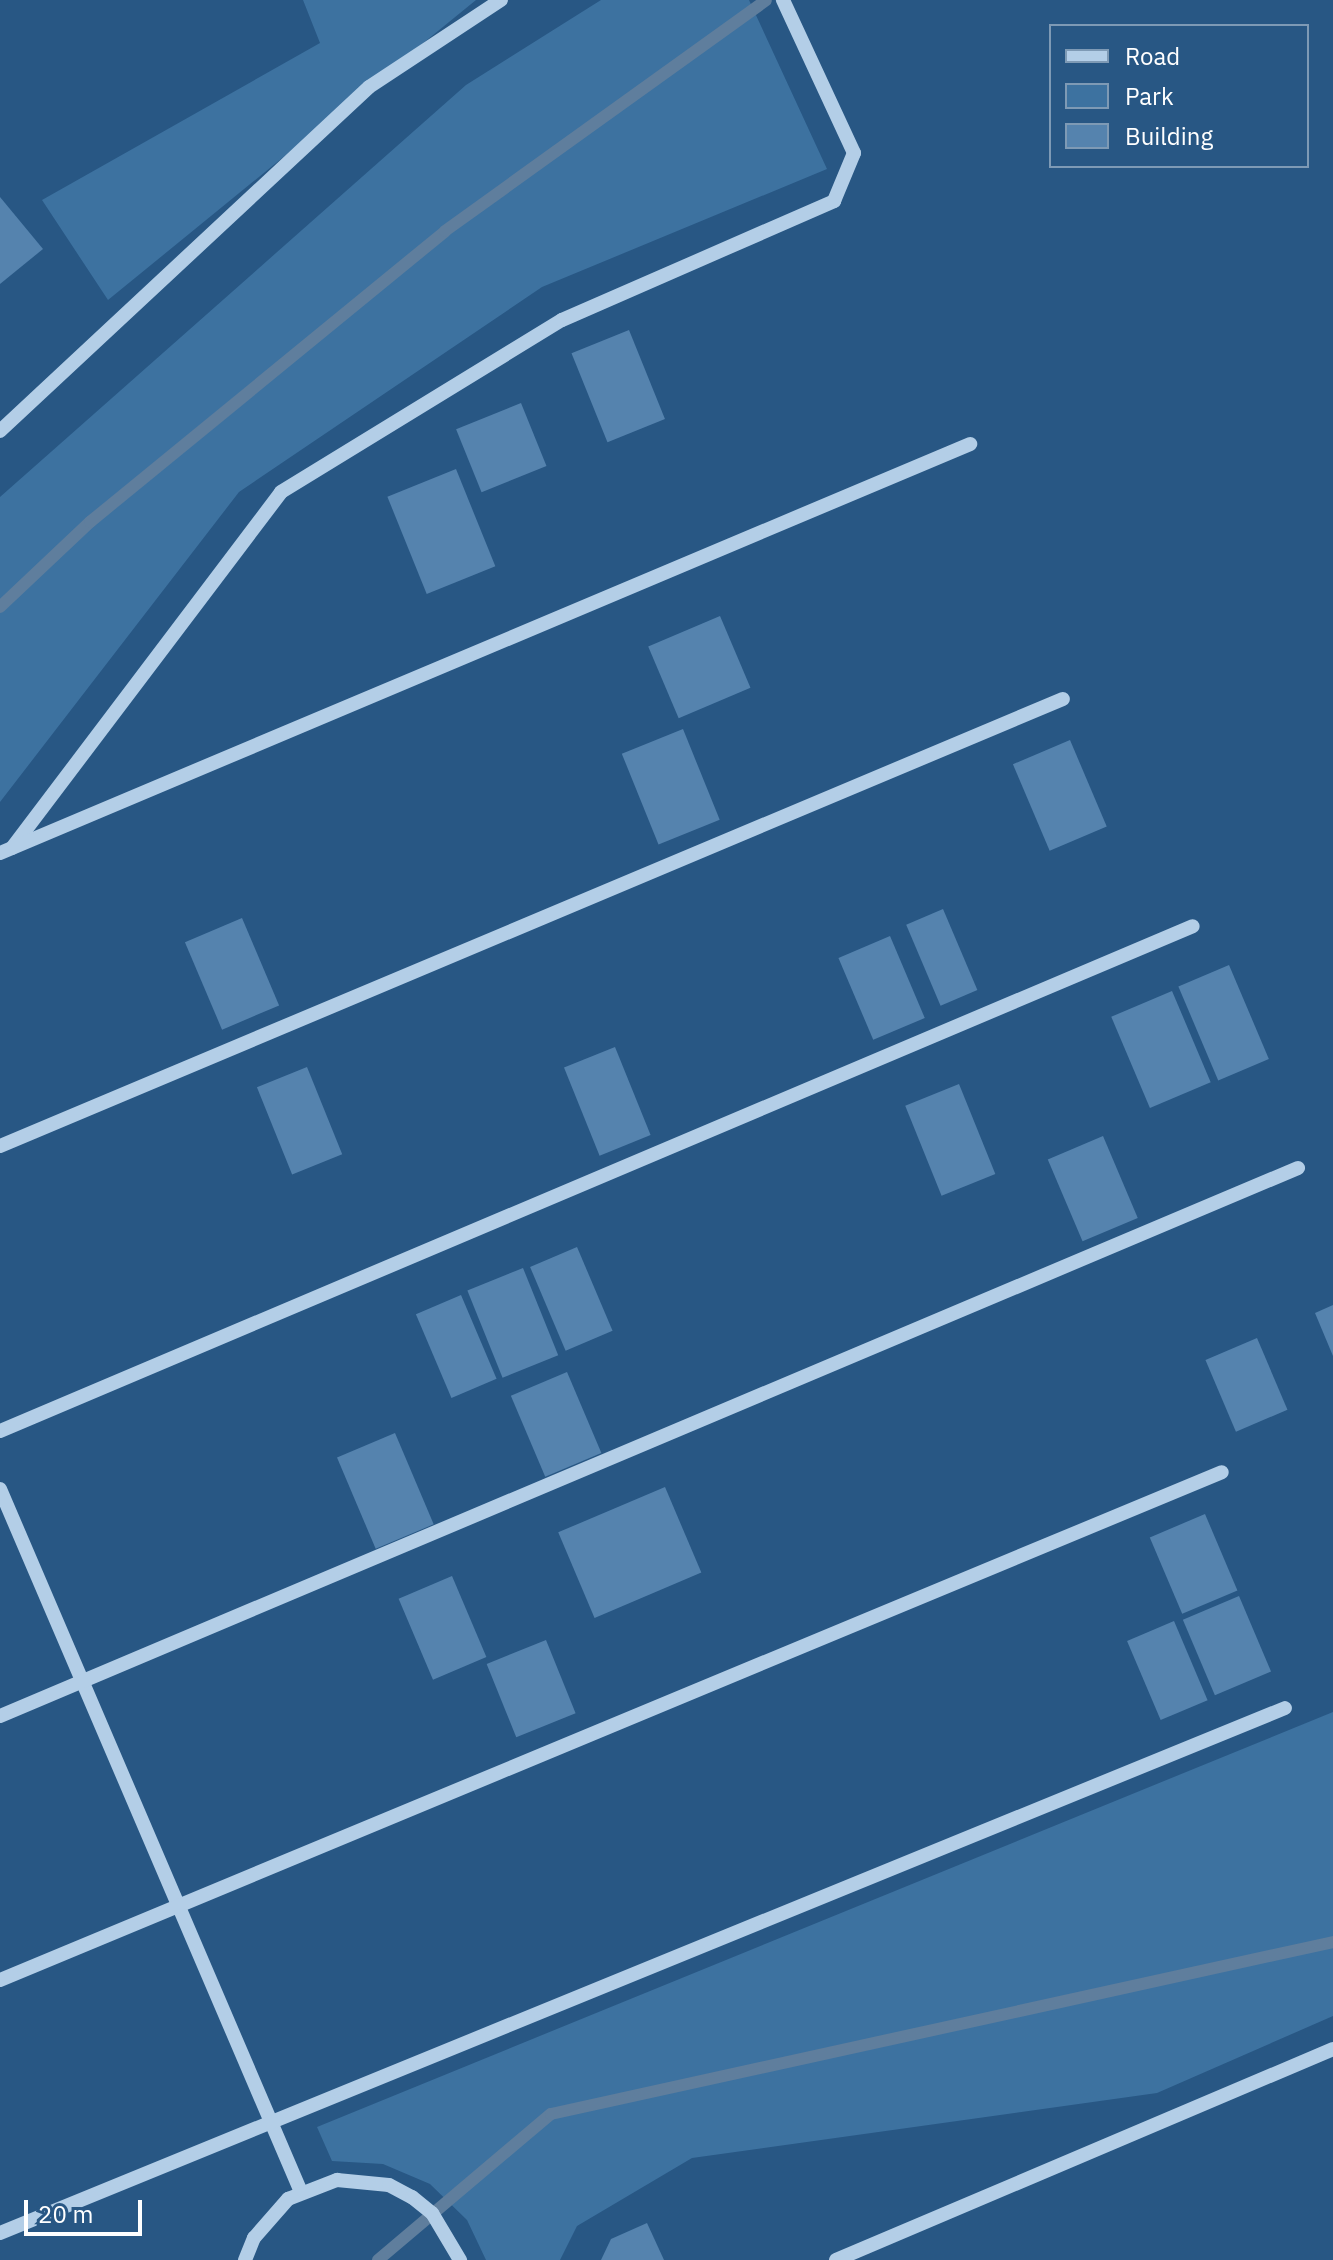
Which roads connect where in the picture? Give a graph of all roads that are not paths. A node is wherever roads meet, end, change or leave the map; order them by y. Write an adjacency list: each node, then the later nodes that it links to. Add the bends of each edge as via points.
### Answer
1 (501, 0): 3 (street, via 369,87)
2 (783, 0): 6 (street, via 854,153 834,201 562,320 281,492)
3 (0, 431)
4 (970, 444): 6 (street)
5 (1063, 699): 8 (street)
6 (6, 850)
7 (1193, 926): 10 (street)
8 (0, 1146)
9 (1298, 1168): 13 (street)
10 (0, 1431)
11 (1222, 1472): 16 (street)
12 (0, 1489): 13 (street)
13 (83, 1681): 15 (street); 16 (street)
14 (1285, 1708): 19 (street)
15 (0, 1716)
16 (179, 1906): 17 (street); 19 (street)
17 (0, 1980)
18 (1333, 2049): 24 (street)
19 (271, 2122): 20 (street); 21 (street)
20 (301, 2192): 22 (street, via 269,2216); 23 (street, via 337,2180 389,2185 432,2213)
21 (0, 2233)
22 (245, 2260)
23 (460, 2260)
24 (836, 2260)

